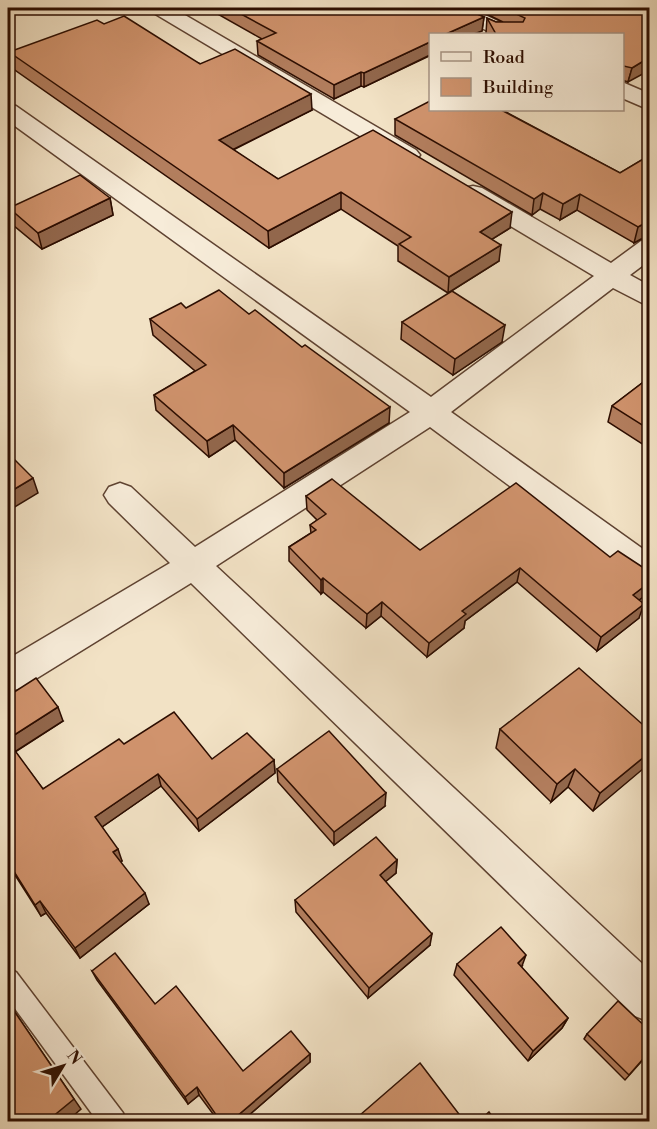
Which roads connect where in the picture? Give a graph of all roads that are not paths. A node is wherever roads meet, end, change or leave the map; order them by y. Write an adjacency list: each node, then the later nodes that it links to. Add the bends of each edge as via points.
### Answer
1 (159, 8): 7 (street)
2 (455, 8): 3 (street)
3 (508, 33)
4 (624, 90): 5 (street)
5 (650, 103)
6 (8, 111): 12 (street)
7 (426, 166)
8 (457, 184): 10 (street)
9 (650, 246): 10 (street)
10 (611, 276): 11 (street); 12 (street)
11 (650, 298)
12 (431, 412): 14 (street); 15 (street)
13 (120, 495): 14 (street)
14 (193, 565): 16 (street); 18 (street)
15 (650, 572)
16 (8, 677)
17 (8, 980): 19 (lane)
18 (650, 1001)
19 (114, 1122)

